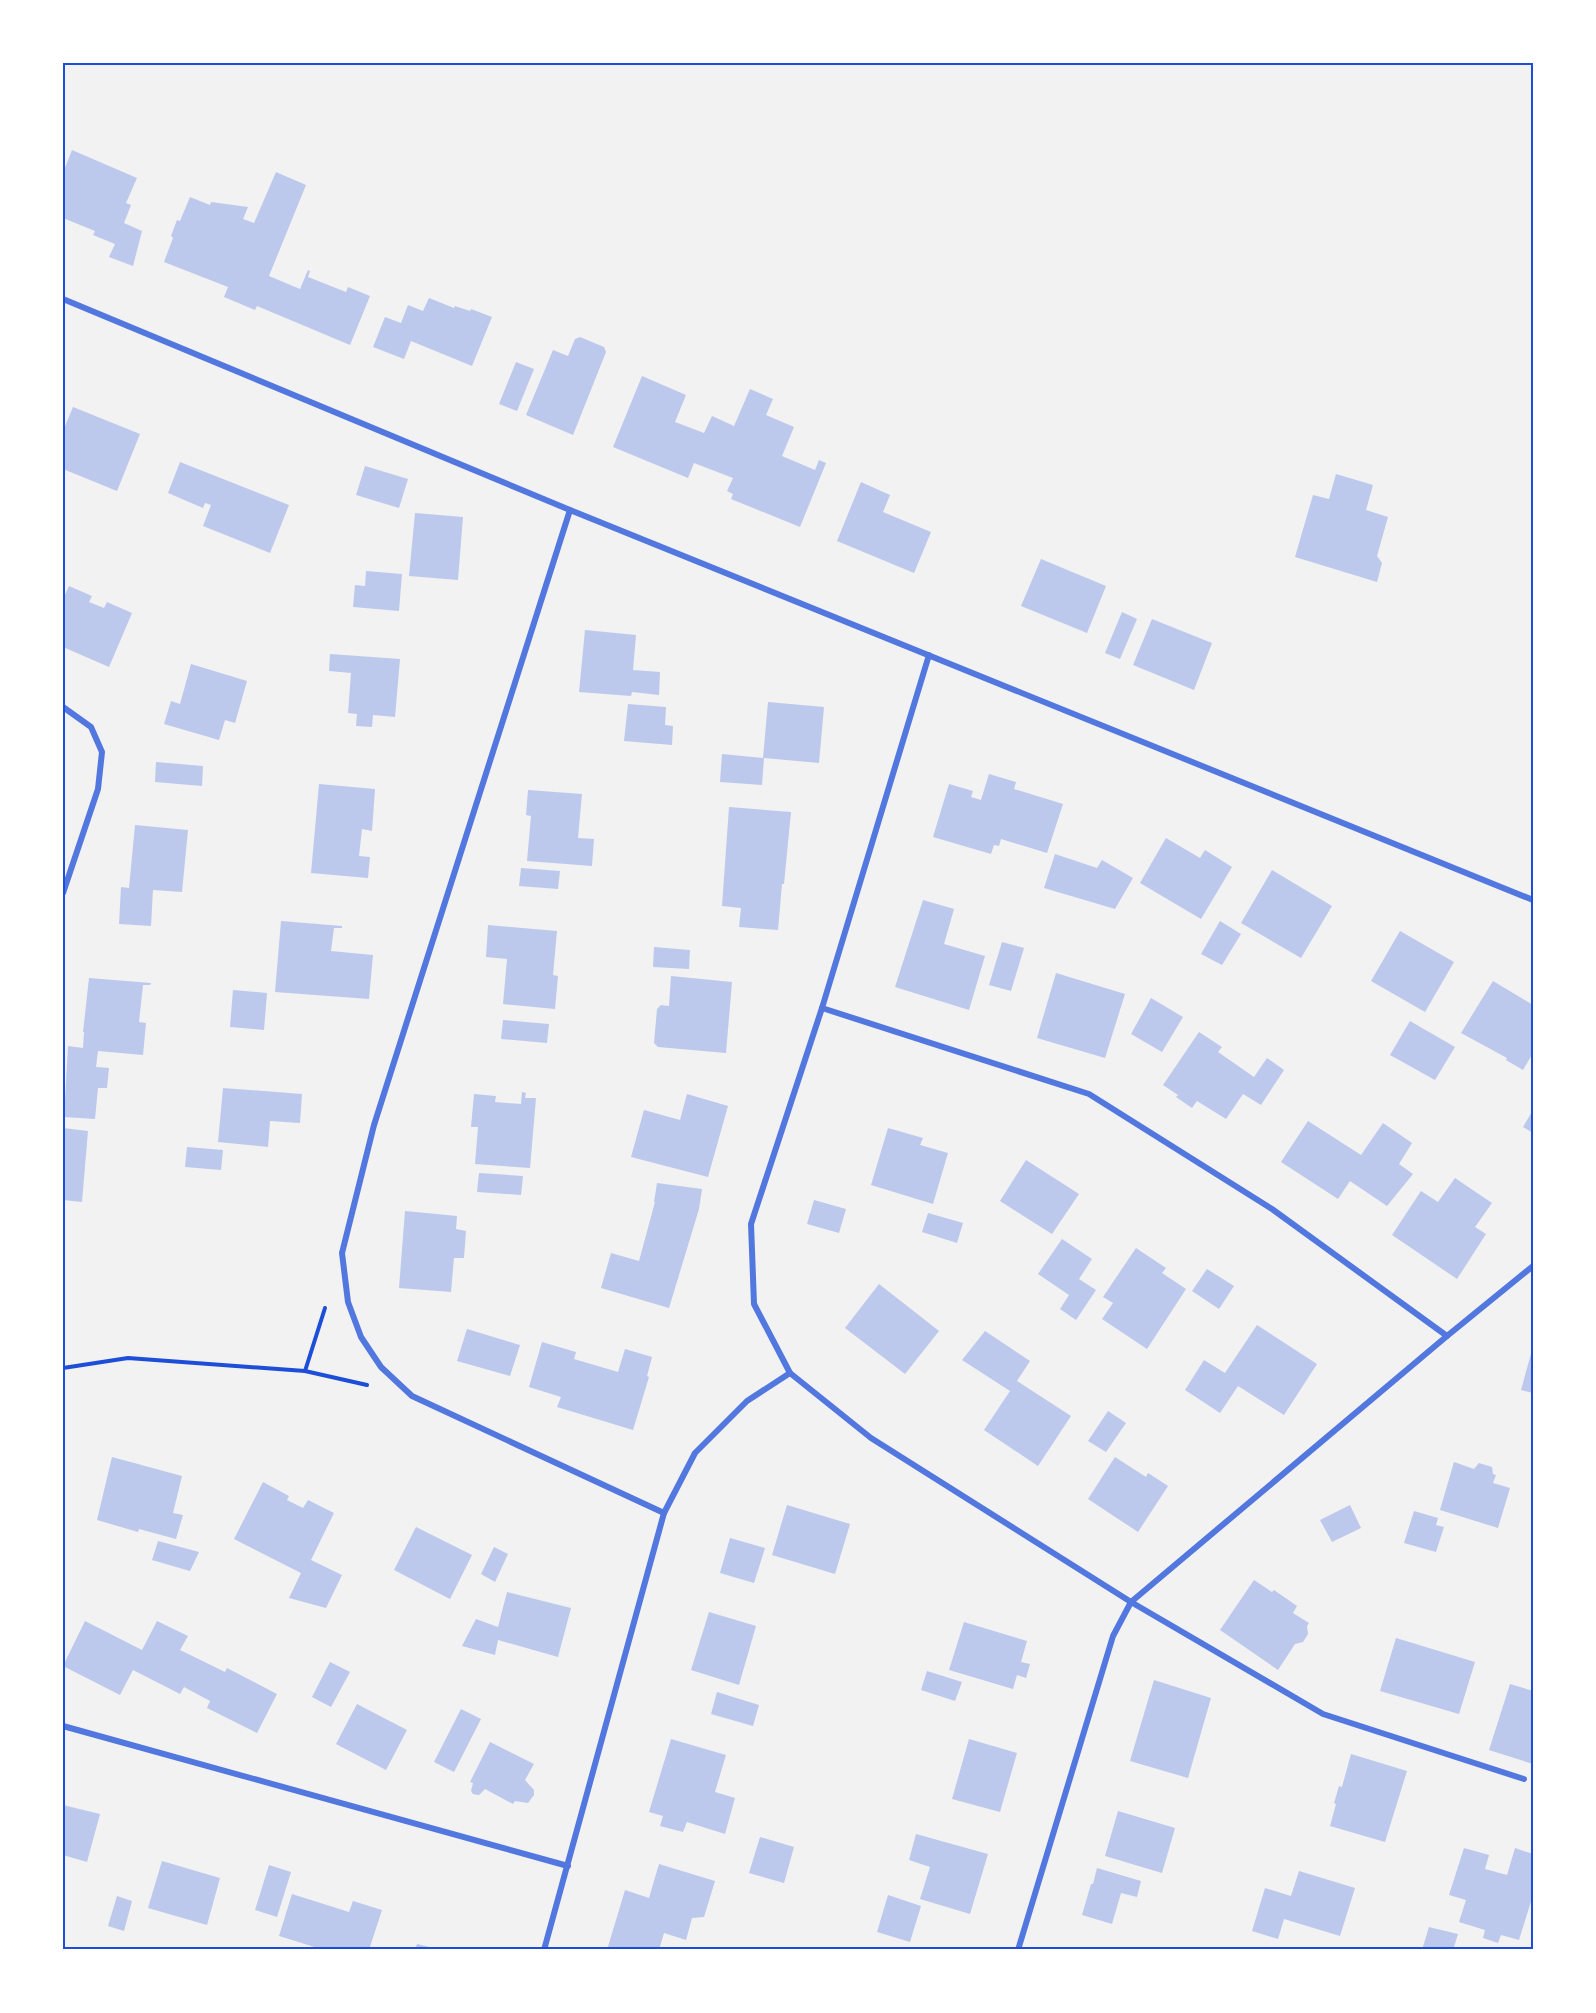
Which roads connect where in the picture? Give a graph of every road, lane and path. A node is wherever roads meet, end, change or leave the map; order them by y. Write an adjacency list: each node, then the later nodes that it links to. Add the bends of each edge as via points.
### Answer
1 (63, 299): 2 (street)
2 (570, 510): 3 (street); 15 (street, via 374,1125 342,1253 348,1302 361,1337 381,1367 412,1396)
3 (928, 655): 6 (street); 7 (street)
4 (63, 707): 5 (street, via 91,727 102,752 98,789)
5 (63, 893)
6 (1533, 900)
7 (822, 1008): 10 (street, via 1089,1094 1272,1209); 13 (street, via 751,1224 754,1304)
8 (1533, 1266): 10 (street)
9 (326, 1306): 12 (path)
10 (1447, 1336): 16 (street)
11 (63, 1368): 12 (path, via 128,1358)
12 (305, 1371): 14 (path)
13 (790, 1373): 15 (street, via 747,1401 695,1453); 16 (street, via 871,1438)
14 (369, 1386)
15 (664, 1513): 19 (street)
16 (1131, 1602): 18 (street, via 1323,1714); 21 (street, via 1113,1636)
17 (63, 1726): 19 (street)
18 (1524, 1779)
19 (568, 1866): 20 (street)
20 (544, 1950)
21 (1018, 1950)

